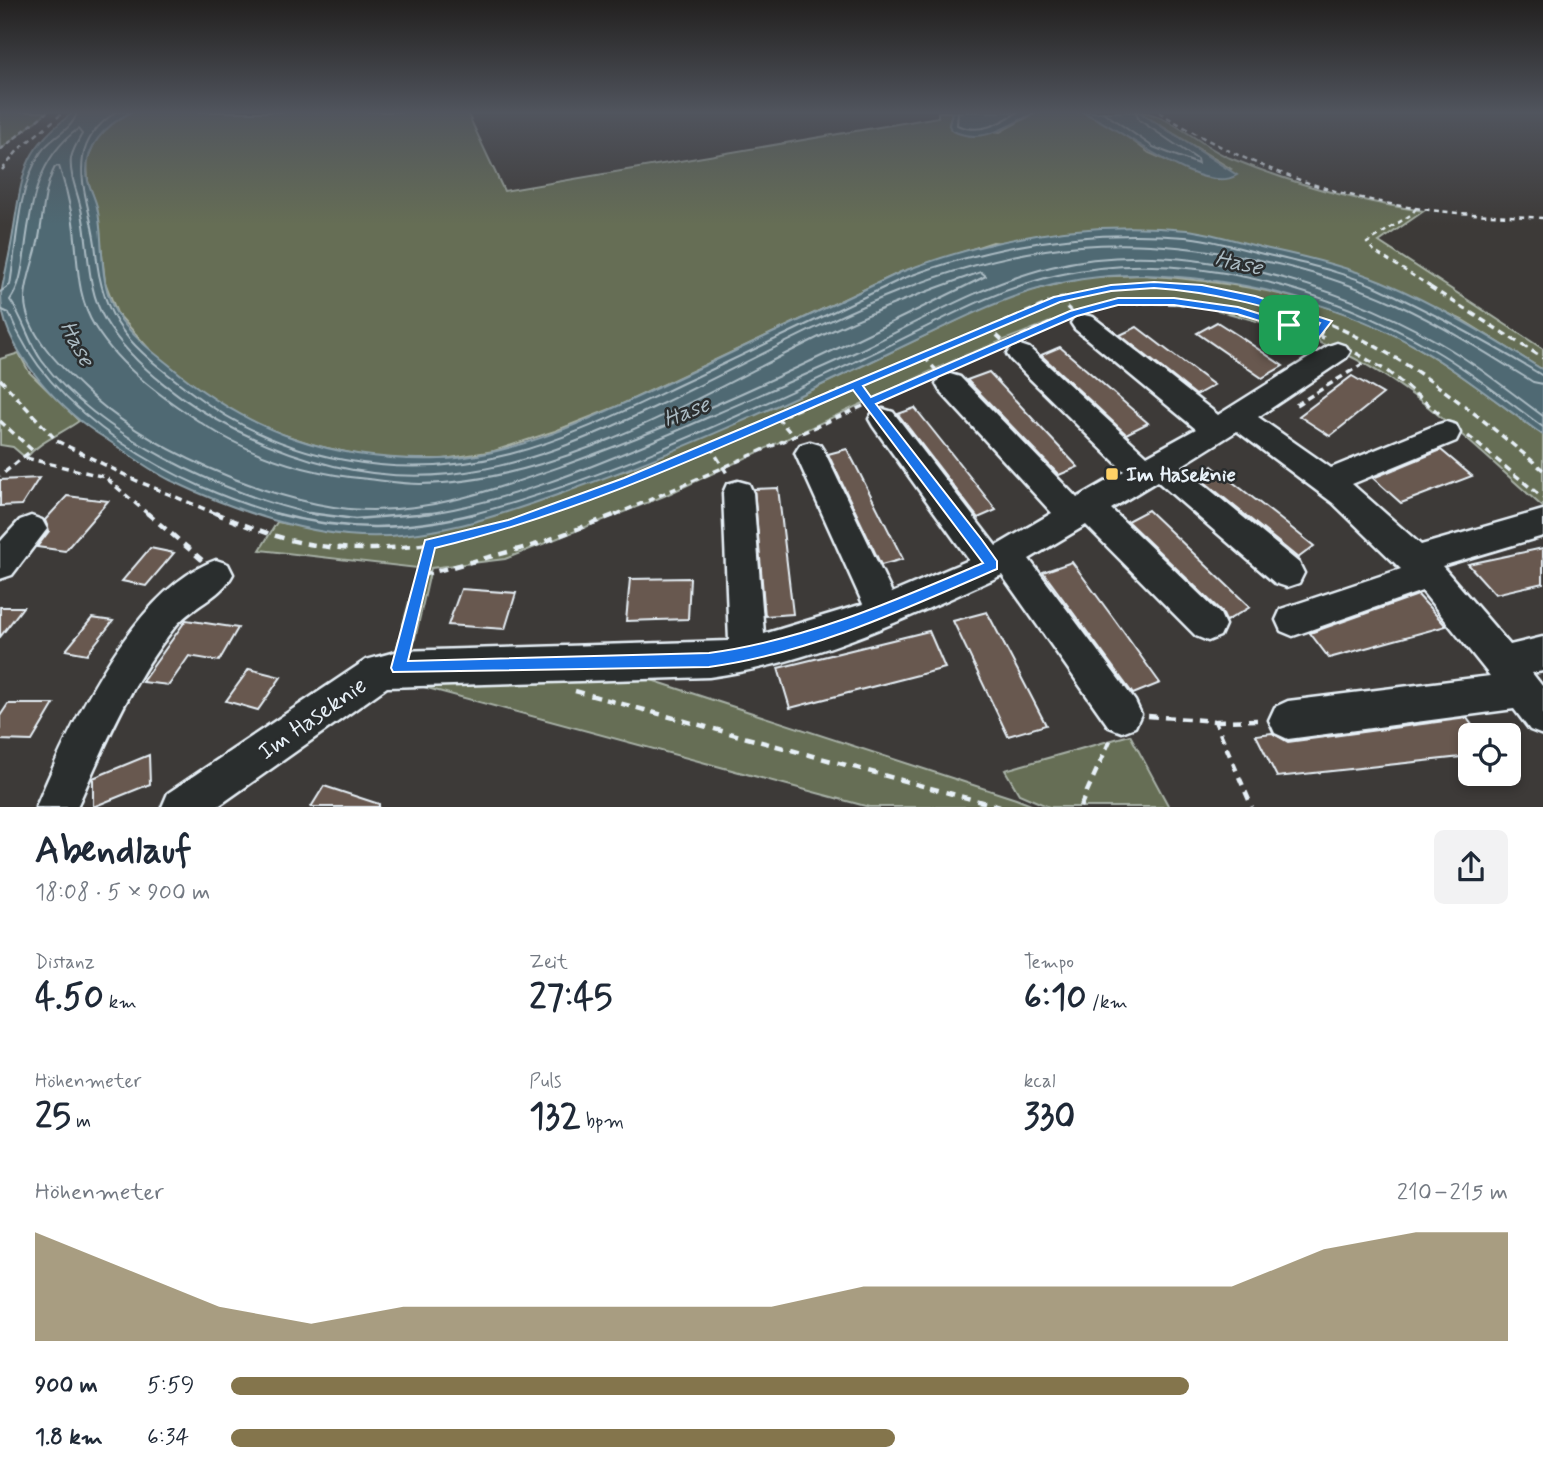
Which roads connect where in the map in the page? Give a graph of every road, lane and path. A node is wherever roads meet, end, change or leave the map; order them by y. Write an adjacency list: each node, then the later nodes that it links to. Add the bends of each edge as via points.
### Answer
1 (18, 150): 3 (path)
2 (1224, 150): 5 (path, via 1345,191)
3 (1, 170): 4 (path)
4 (0, 178)
5 (1416, 208): 6 (path); 11 (path, via 1367,243)
6 (1543, 218)
7 (1081, 316): 9 (path, via 1118,302 1174,302 1238,310); 12 (path); 18 (street)
8 (1326, 321): 9 (path); 14 (path, via 1202,288 1111,288 1058,299); 24 (path, via 1404,363 1483,419)
9 (1327, 342): 18 (street, Im Haseknie)
10 (1020, 354): 23 (street)
11 (1543, 358)
12 (947, 376): 15 (path); 28 (street)
13 (1, 383): 31 (path, via 57,441 135,480 248,527 293,541 355,548)
14 (856, 384): 15 (path); 16 (path)
15 (876, 411): 20 (path); 32 (street)
16 (777, 417): 20 (path); 21 (path)
17 (0, 421): 22 (path, via 32,450)
18 (1228, 424): 23 (street, Im Haseknie); 27 (street)
19 (1446, 433): 27 (street)
20 (801, 445): 26 (path); 38 (street)
21 (710, 446): 26 (path); 31 (path, via 509,526)
22 (26, 458): 25 (path); 36 (path, via 105,477)
23 (1152, 468): 28 (street, Im Haseknie); 35 (street)
24 (1543, 470)
25 (0, 476)
26 (731, 480): 37 (path, via 471,566); 42 (street)
27 (1327, 482): 34 (street, via 1378,523)
28 (1081, 512): 32 (street, Im Haseknie); 40 (street)
29 (1543, 523): 34 (street)
30 (30, 529): 33 (street)
31 (430, 544): 37 (path)
32 (1000, 561): 38 (street, Im Haseknie); 46 (street)
33 (0, 565)
34 (1421, 568): 39 (street); 45 (street, via 1457,605)
35 (1287, 573)
36 (216, 574): 49 (street, via 163,615 112,690)
37 (422, 575): 43 (path)
38 (884, 612): 42 (street, Im Haseknie)
39 (1293, 620)
40 (1208, 625)
41 (1543, 654): 45 (street)
42 (748, 655): 43 (street, Im Haseknie, via 671,662)
43 (399, 668): 50 (street, Im Haseknie, via 379,672)
44 (564, 688): 51 (path)
45 (1523, 690): 47 (street)
46 (1122, 714): 48 (path); 52 (path)
47 (1287, 719): 48 (path)
48 (1215, 721): 53 (path)
49 (56, 807)
50 (182, 807)
51 (1000, 807)
52 (1080, 807)
53 (1252, 807)

